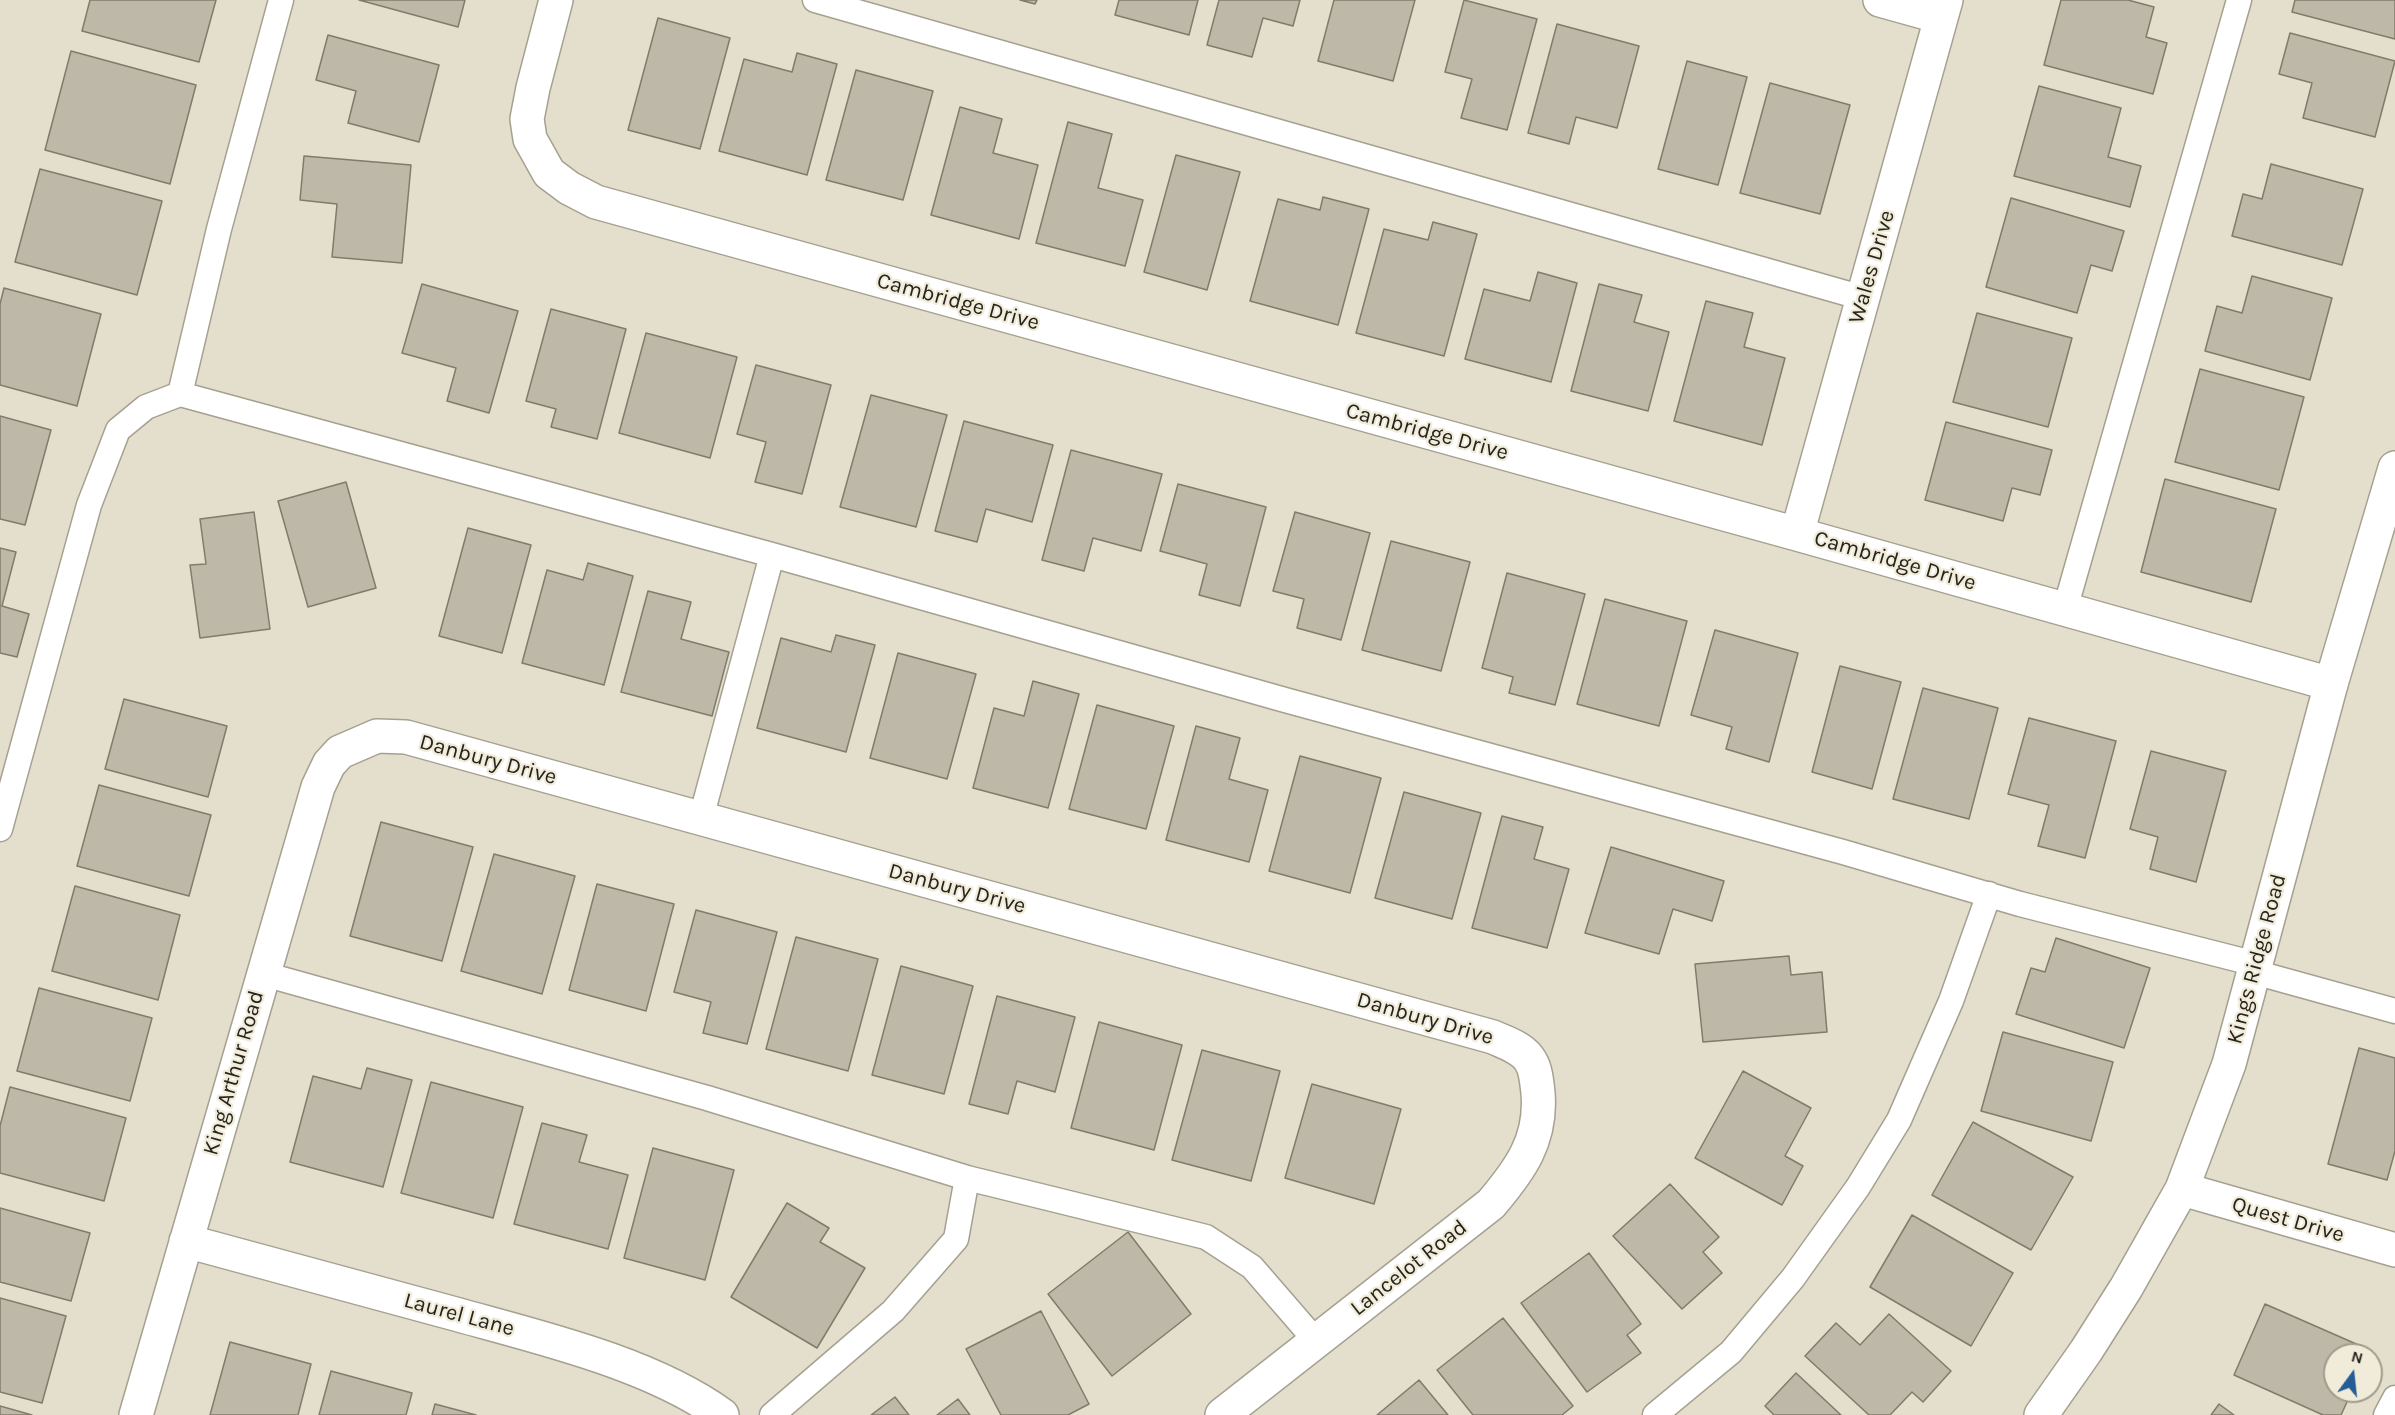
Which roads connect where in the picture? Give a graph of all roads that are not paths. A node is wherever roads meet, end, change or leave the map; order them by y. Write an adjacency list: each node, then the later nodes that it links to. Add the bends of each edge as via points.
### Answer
1 (281, 0): 8 (lane, via 219,229)
2 (556, 0): 10 (street, Cambridge Drive, via 527,119 531,139 549,173 596,202)
3 (815, 0): 7 (lane)
4 (1880, 0): 6 (street)
5 (2239, 0): 12 (lane)
6 (1944, 8): 7 (street, Wales Drive)
7 (1863, 298): 10 (street, Wales Drive)
8 (180, 394): 11 (lane); 16 (lane, via 146,407 118,430 89,505)
9 (2395, 468): 13 (street, Kings Ridge Road)
10 (1797, 534): 12 (street, Cambridge Drive)
11 (772, 555): 15 (lane); 17 (lane)
12 (2065, 609): 13 (street, Cambridge Drive)
13 (2331, 684): 18 (street, Kings Ridge Road)
14 (354, 745): 15 (street, Danbury Drive, via 377,736 406,737); 19 (street, King Arthur Road, via 329,764 318,787)
15 (701, 818): 21 (street, Danbury Drive, via 1493,1037 1517,1048 1531,1061)
16 (0, 829)
17 (1989, 894): 18 (lane); 32 (lane, via 1951,1001 1899,1120 1858,1187 1793,1278 1731,1352)
18 (2255, 968): 20 (lane); 23 (street, Kings Ridge Road, via 2229,1064)
19 (264, 974): 22 (lane, via 707,1098); 24 (street, King Arthur Road)
20 (2395, 1011)
21 (1537, 1084): 26 (street, Lancelot Road, via 1539,1111 1533,1144 1516,1176 1491,1204)
22 (967, 1178): 26 (lane, via 1206,1237 1252,1267); 30 (lane, via 956,1239 893,1311)
23 (2182, 1189): 25 (street, Quest Drive); 33 (street, Kings Ridge Road, via 2126,1288)
24 (186, 1241): 28 (street, King Arthur Road); 29 (street, Laurel Lane, via 538,1337 668,1384)
25 (2395, 1250)
26 (1316, 1341): 31 (street, Lancelot Road)
27 (2395, 1398): 34 (lane)
28 (135, 1415)
29 (722, 1415)
30 (772, 1415)
31 (1222, 1415)
32 (1655, 1415)
33 (2041, 1415)
34 (2386, 1415)

